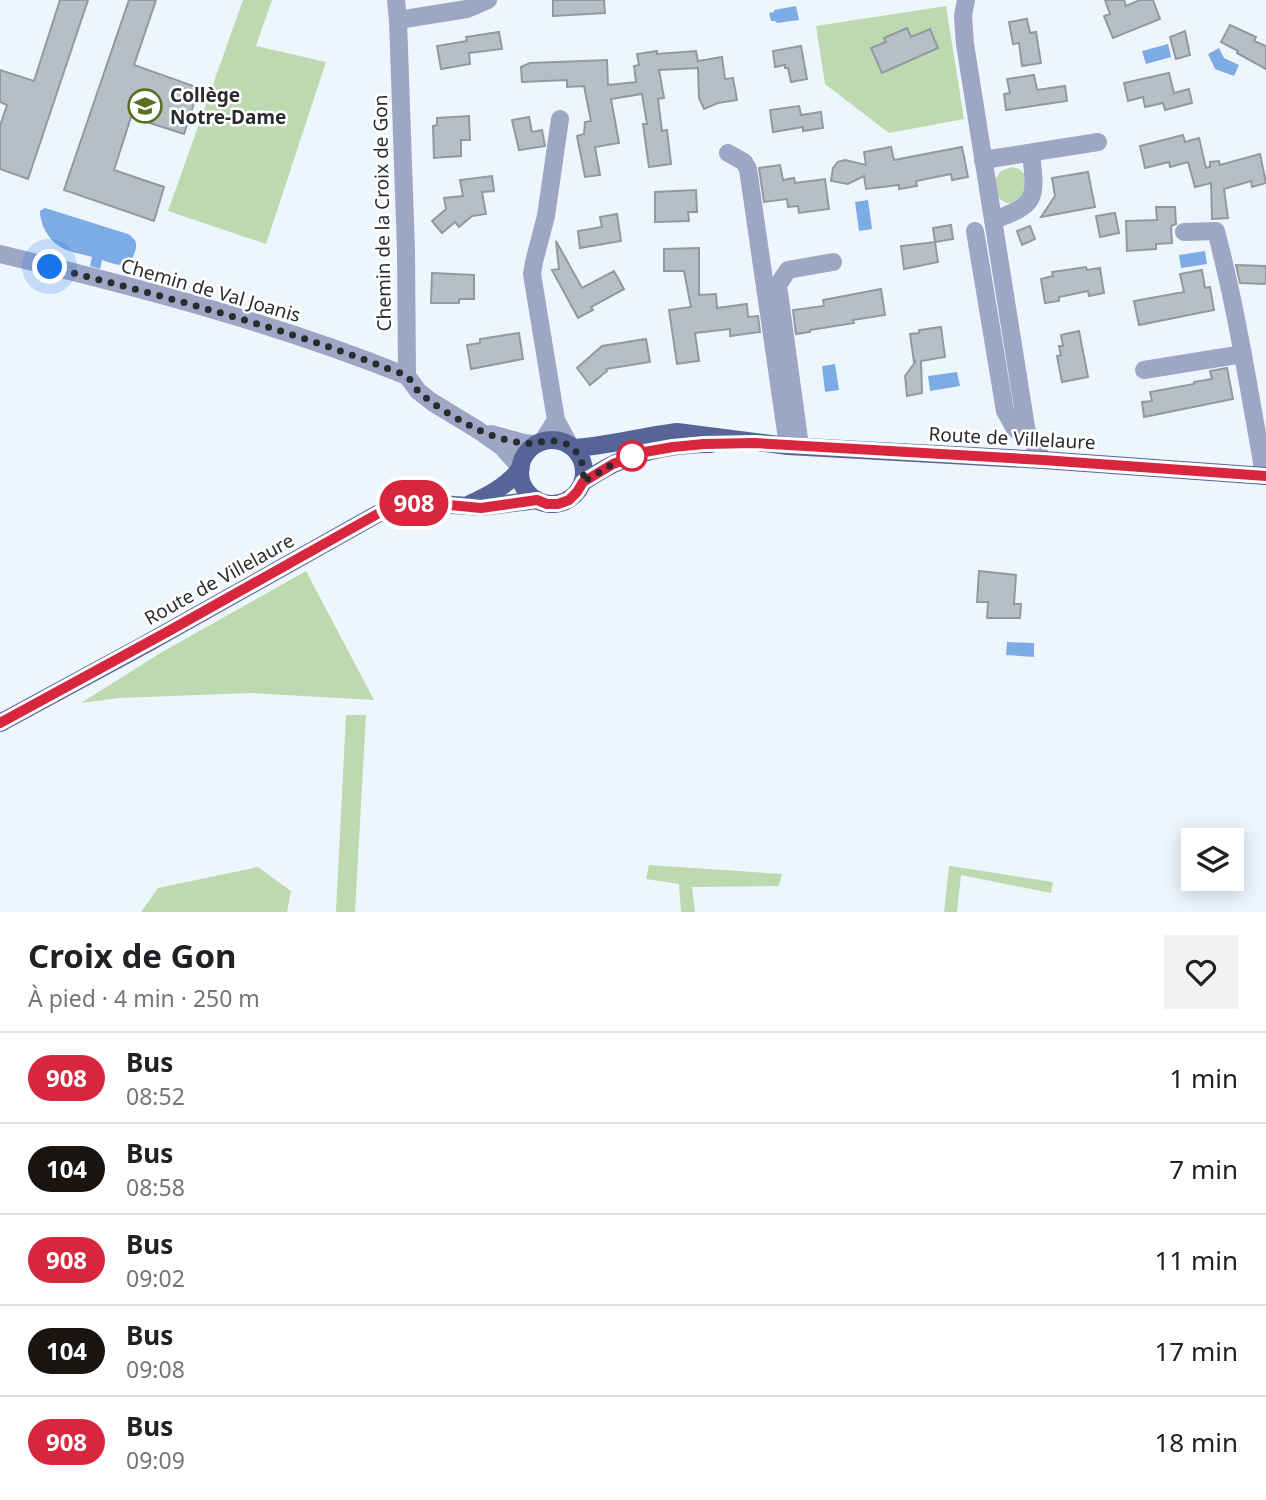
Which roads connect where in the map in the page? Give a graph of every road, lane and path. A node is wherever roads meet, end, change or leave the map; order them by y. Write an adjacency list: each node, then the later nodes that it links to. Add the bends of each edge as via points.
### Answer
1 (396, 0): 4 (street, Chemin de la Croix de Gon)
2 (488, 0): 4 (street, via 467,9)
3 (966, 0): 9 (street, via 965,44)
4 (398, 20): 17 (street, Chemin de la Croix de Gon)
5 (560, 119): 19 (street, via 533,274)
6 (1098, 142): 8 (street)
7 (727, 153): 24 (street, via 748,169)
8 (1031, 153): 9 (street); 10 (street, via 1035,185 1031,200 1018,212)
9 (983, 160): 10 (street)
10 (993, 220): 18 (street)
11 (975, 231): 20 (street, via 1005,411)
12 (1184, 232): 15 (street, via 1216,231)
13 (0, 254): 17 (street, Chemin de Val Joanis, via 243,319)
14 (833, 262): 24 (street, via 788,270 778,285)
15 (1242, 354): 16 (street); 29 (street)
16 (1144, 370)
17 (407, 376): 21 (street, via 432,402)
18 (1023, 407): 20 (street); 27 (street, via 1027,433)
19 (556, 420): 22 (street); 25 (street)
20 (1015, 429): 26 (street)
21 (478, 430): 22 (street); 28 (street, via 502,447)
22 (540, 443): 25 (main road, via 552,440); 28 (main road, via 526,454)
23 (755, 443): 24 (main road, Route de Villelaure); 25 (main road, Route de Villelaure, via 677,432); 30 (main road, Route de Villelaure, via 645,452)
24 (794, 446): 26 (main road, Route de Villelaure)
25 (572, 447): 30 (main road, via 583,464)
26 (1009, 459): 27 (main road, Route de Villelaure)
27 (1043, 460): 29 (main road, Route de Villelaure)
28 (520, 469): 31 (main road, via 524,487); 32 (main road, via 512,480)
29 (1264, 476)
30 (583, 482): 31 (main road, via 569,500 547,504)
31 (537, 500): 32 (main road, Route de Villelaure)
32 (467, 506): 33 (main road, Route de Villelaure, via 413,503 381,512)
33 (0, 723)

